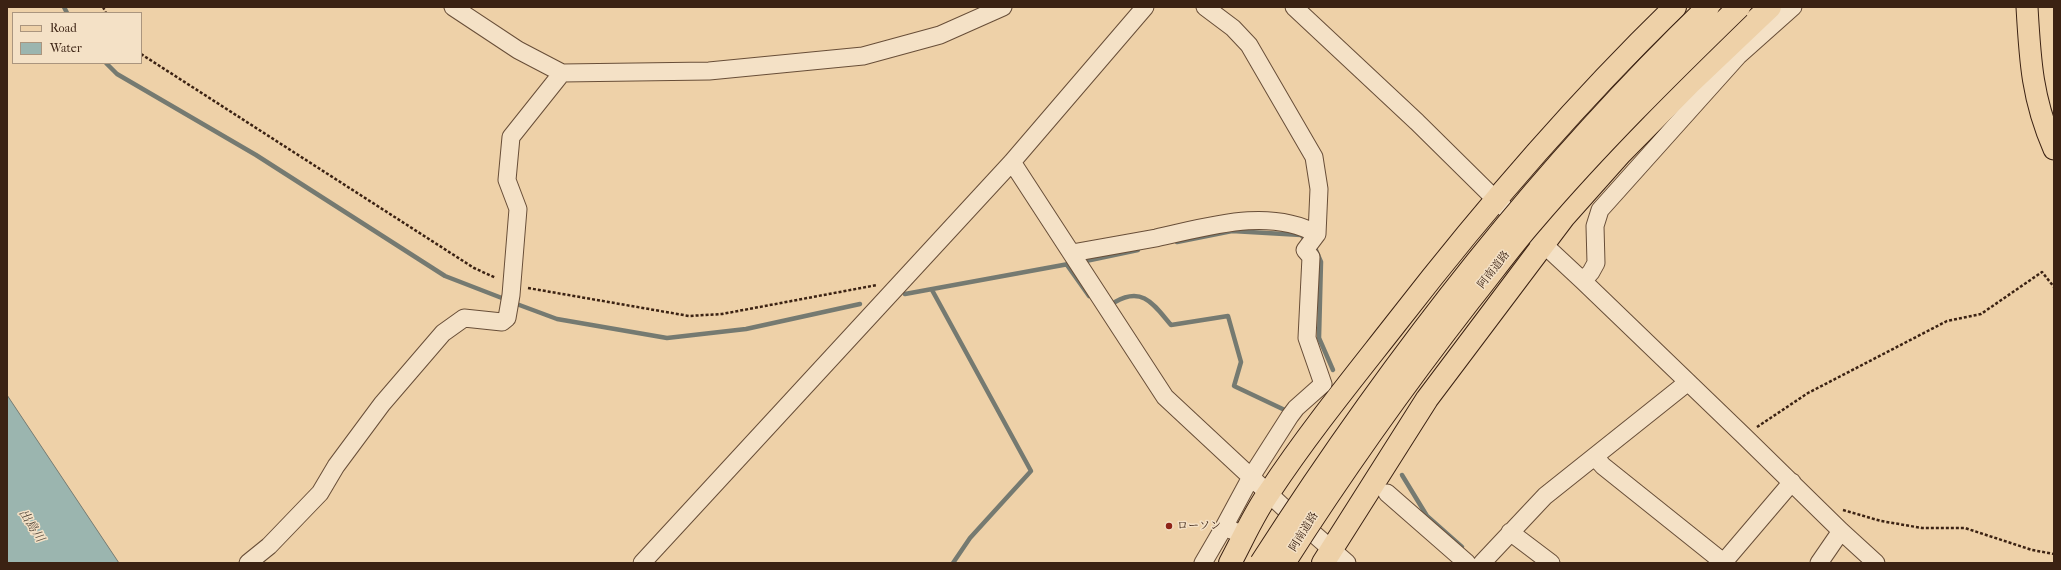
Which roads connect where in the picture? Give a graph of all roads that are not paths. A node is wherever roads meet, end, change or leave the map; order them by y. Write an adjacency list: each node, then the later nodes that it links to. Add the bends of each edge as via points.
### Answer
1 (453, 7): 12 (street, via 518,50)
2 (1003, 7): 12 (street, via 940,35 863,56 709,71)
3 (1145, 7): 14 (street)
4 (1206, 7): 16 (street, via 1233,28 1249,45 1314,157 1319,189)
5 (1294, 7): 15 (street)
6 (1675, 7): 15 (highway, via 1581,102)
7 (1708, 7): 36 (highway, 阿南道路, bridge, via 1654,60 1514,214 1374,395)
8 (1739, 7): 37 (highway, 阿南道路, bridge, via 1674,70 1532,222 1389,407 1327,495)
9 (1770, 7): 17 (highway, via 1621,153 1564,217)
10 (1792, 7): 19 (street, via 1738,56 1600,210 1595,226 1596,263)
11 (2027, 7): 13 (main road, via 2032,79 2038,106)
12 (562, 73): 32 (street, via 511,137 507,180 518,208 507,318 502,322 464,318 443,333 382,404 336,466 320,493)
13 (2054, 149)
14 (1012, 162): 18 (street); 33 (street)
15 (1495, 199): 17 (street); 24 (highway, via 1349,383)
16 (1313, 240): 18 (street, via 1304,227 1249,220); 22 (street, via 1305,250 1311,257 1307,338 1323,384 1293,412)
17 (1543, 245): 19 (street); 30 (highway, via 1427,399)
18 (1077, 259): 22 (street, via 1165,397)
19 (1583, 281): 20 (street)
20 (1688, 382): 21 (street); 23 (street)
21 (1595, 457): 27 (street, via 1546,496); 40 (street)
22 (1251, 477): 24 (street); 26 (street)
23 (1792, 482): 28 (street); 40 (street)
24 (1269, 492): 29 (highway); 30 (street)
25 (1387, 493): 38 (street)
26 (1224, 527): 29 (street); 34 (street)
27 (1510, 532): 31 (street); 39 (street)
28 (1841, 532): 41 (street); 42 (street)
29 (1245, 536): 35 (highway)
30 (1334, 558)
31 (1484, 560)
32 (248, 563)
33 (642, 563)
34 (1203, 563)
35 (1230, 563)
36 (1261, 563)
37 (1284, 563)
38 (1466, 563)
39 (1550, 563)
40 (1723, 563)
41 (1819, 563)
42 (1876, 563)

